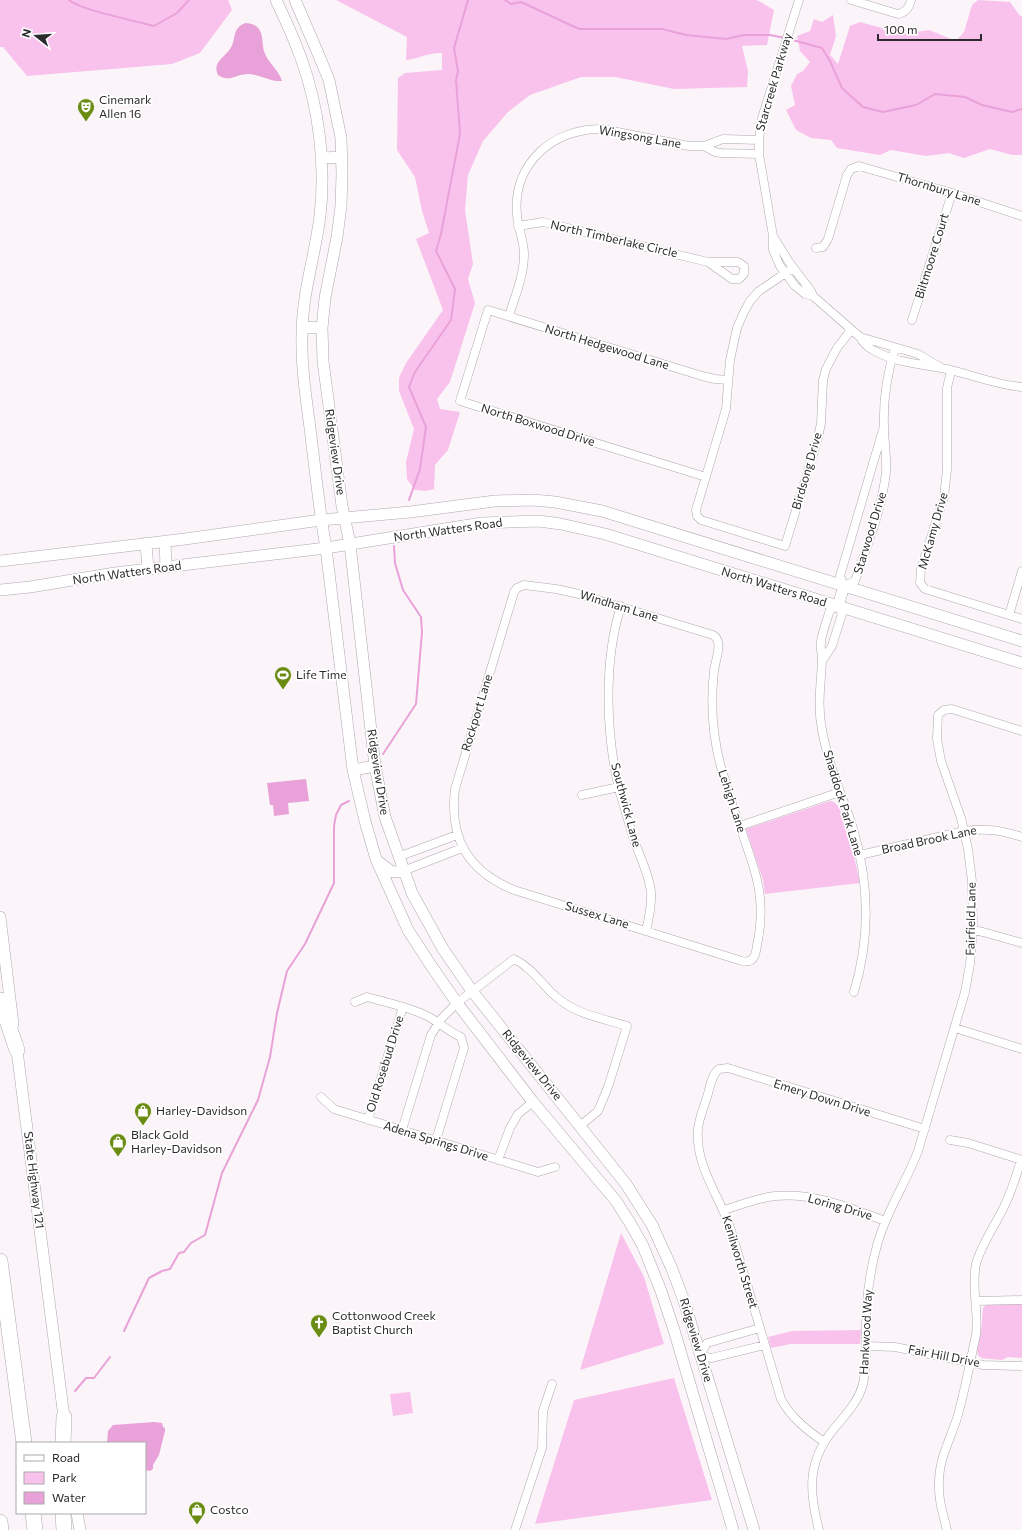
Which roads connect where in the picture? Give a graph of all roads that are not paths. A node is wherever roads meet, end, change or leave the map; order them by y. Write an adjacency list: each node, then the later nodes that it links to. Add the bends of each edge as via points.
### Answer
1 (276, 0): 10 (main road, Ridgeview Drive, via 306,74)
2 (295, 0): 9 (main road, Ridgeview Drive, via 329,80 338,121)
3 (799, 0): 6 (street, Starcreek Parkway, via 774,75 762,118)
4 (850, 0): 5 (street, via 898,14 909,7)
5 (911, 0)
6 (759, 140): 7 (street, Wingsong Lane, via 723,140); 8 (street, Starcreek Parkway)
7 (704, 146): 8 (street, Wingsong Lane, via 721,154); 13 (street, Wingsong Lane, via 675,144 602,129 582,130 558,138 536,156 523,176 517,201)
8 (759, 154): 14 (street, Starcreek Parkway)
9 (342, 157): 10 (main road); 24 (main road, Ridgeview Drive, via 341,206)
10 (322, 158): 23 (main road, Ridgeview Drive, via 320,217)
11 (952, 193): 12 (street, Thornbury Lane); 15 (street, Thornbury Lane, via 863,166 855,167 848,172 828,239 824,247); 22 (street, Biltmoore Court)
12 (1022, 216)
13 (518, 226): 16 (street, North Timberlake Circle, via 543,222); 21 (street, Wingsong Lane, via 524,253 523,267)
14 (773, 236): 17 (street, Starcreek Parkway); 18 (street, Starcreek Parkway, via 773,250)
15 (816, 248)
16 (708, 262)
17 (793, 268): 18 (street); 19 (street, Starcreek Parkway)
18 (785, 273): 19 (street, Starcreek Parkway, via 800,291); 31 (street, via 759,291 743,314 733,342)
19 (813, 296): 25 (street, Starcreek Parkway)
20 (488, 310): 21 (street, North Hedgewood Lane); 34 (street, North Boxwood Drive, via 460,401)
21 (509, 316): 31 (street, North Hedgewood Lane, via 702,376)
22 (912, 320)
23 (302, 327): 24 (main road); 36 (main road, Ridgeview Drive, via 303,369)
24 (322, 328): 35 (main road, Ridgeview Drive, via 324,380)
25 (851, 330): 26 (street, Starcreek Parkway); 34 (street, Birdsong Drive, via 837,348 826,369 818,438 784,546 701,520 696,510)
26 (860, 338): 27 (street, Starcreek Parkway); 28 (street, Starcreek Parkway, via 871,350)
27 (895, 348): 28 (street, Starwood Drive); 29 (street, Starcreek Parkway, via 918,354)
28 (892, 357): 29 (street, Starcreek Parkway, via 914,364); 33 (street, Starwood Drive, via 884,391)
29 (942, 368): 30 (street, Starcreek Parkway)
30 (951, 371): 32 (street, Starcreek Parkway, via 998,384); 50 (street, McKamy Drive, via 947,388 947,470 944,497 921,569 920,583 925,589)
31 (728, 380): 34 (street, via 726,409)
32 (1022, 387)
33 (884, 426): 45 (street, Starwood Drive, via 840,576); 45 (street, Starwood Drive, via 886,455 883,489 876,519 855,581)
34 (706, 477)
35 (344, 518): 36 (main road, North Watters Road); 39 (main road, Ridgeview Drive); 45 (main road, North Watters Road, via 495,501 555,502 602,512)
36 (321, 520): 37 (main road, North Watters Road); 40 (main road, Ridgeview Drive)
37 (165, 541): 38 (main road, North Watters Road); 42 (main road)
38 (146, 544): 41 (main road, North Watters Road); 43 (main road)
39 (350, 544): 40 (main road, North Watters Road); 49 (main road, North Watters Road, via 482,523 539,521 605,534); 57 (main road, Ridgeview Drive)
40 (326, 548): 42 (main road, North Watters Road); 58 (main road, Ridgeview Drive)
41 (0, 561)
42 (166, 567): 43 (main road, North Watters Road)
43 (148, 569): 47 (main road, North Watters Road)
44 (1022, 571): 50 (street)
45 (844, 586): 49 (main road); 53 (main road, North Watters Road)
46 (517, 588): 48 (street, Windham Lane, via 524,585 556,589); 65 (street, Rockport Lane, via 455,789 453,811)
47 (0, 590)
48 (621, 606): 52 (street, Windham Lane, via 712,635); 59 (street, Southwick Lane, via 609,688 613,759)
49 (838, 606): 54 (street, Shaddock Park Lane, via 842,614 832,646); 54 (street, Shaddock Park Lane, via 830,610 821,642); 55 (main road, North Watters Road)
50 (1009, 615): 51 (street, McKamy Drive)
51 (1022, 619)
52 (717, 639): 62 (street, Lehigh Lane, via 713,723 719,760)
53 (1022, 641)
54 (822, 661): 60 (street, Shaddock Park Lane, via 820,718 825,746)
55 (1022, 663)
56 (1022, 731): 63 (street, Fairfield Lane, via 952,708 944,710 938,716 939,751)
57 (375, 766): 58 (main road); 67 (main road, Ridgeview Drive, via 385,817)
58 (353, 770): 68 (main road, Ridgeview Drive)
59 (619, 787): 61 (street); 72 (street, Southwick Lane, via 649,881 651,905)
60 (840, 792): 62 (street); 66 (street, Shaddock Park Lane)
61 (582, 795)
62 (740, 826): 74 (street, Lehigh Lane, via 756,877 761,904 756,954)
63 (964, 831): 64 (street, Broad Brook Lane, via 995,829); 66 (street, Broad Brook Lane); 71 (street, Fairfield Lane, via 972,881)
64 (1022, 837)
65 (460, 842): 67 (street); 69 (street); 72 (street, Sussex Lane, via 481,871 503,885)
66 (860, 855): 76 (street, Shaddock Park Lane, via 867,920 862,963)
67 (398, 857): 69 (main road, Ridgeview Drive)
68 (376, 859): 69 (main road, via 392,872); 79 (main road, Ridgeview Drive, via 408,930)
69 (403, 871): 75 (main road, Ridgeview Drive, via 412,893 443,949)
70 (0, 917): 84 (main road, State Highway 121)
71 (973, 930): 73 (street); 82 (street, Fairfield Lane, via 968,979)
72 (646, 931): 74 (street, Sussex Lane, via 745,962)
73 (1022, 943)
74 (751, 961)
75 (472, 991): 79 (street); 89 (main road, Ridgeview Drive); 89 (street, via 514,959 523,964 561,1001 581,1012 627,1026 598,1111)
76 (854, 992)
77 (0, 1000): 84 (highway)
78 (355, 1002): 80 (street, via 367,997)
79 (457, 1003): 81 (street); 87 (main road, Ridgeview Drive)
80 (403, 1007): 81 (street); 88 (street, Old Rosebud Drive)
81 (438, 1023): 90 (street, via 431,1035); 92 (street, via 460,1037 464,1048)
82 (955, 1028): 83 (street); 91 (street, Fairfield Lane)
83 (1022, 1049)
84 (17, 1050): 110 (main road, State Highway 121)
85 (719, 1070): 91 (street, Emery Down Drive, via 728,1068); 97 (street, Kenilworth Street, via 714,1076 699,1122 698,1141 704,1170)
86 (321, 1098): 88 (street, Adena Springs Drive, via 334,1109)
87 (533, 1102): 94 (street, via 518,1114); 106 (main road, Ridgeview Drive, via 616,1201 630,1223 643,1246 661,1291)
88 (368, 1120): 90 (street, Adena Springs Drive)
89 (580, 1126): 105 (main road, Ridgeview Drive, via 626,1184 652,1225 672,1269 693,1326)
90 (402, 1130): 92 (street, Adena Springs Drive)
91 (925, 1130): 98 (street, Hankwood Way, via 913,1164)
92 (436, 1140): 94 (street, Adena Springs Drive)
93 (950, 1140): 95 (street)
94 (498, 1160): 96 (street, Adena Springs Drive, via 538,1172)
95 (1022, 1160): 101 (street, via 1009,1197 980,1253 974,1276)
96 (555, 1167)
97 (724, 1210): 98 (street, Loring Drive, via 763,1198 802,1196 829,1202); 102 (street, Kenilworth Street)
98 (885, 1221): 104 (street, Hankwood Way, via 870,1278 866,1305)
99 (0, 1261): 111 (highway)
100 (1022, 1300): 101 (street)
101 (976, 1301): 107 (street, via 977,1324)
102 (760, 1328): 103 (street, Kenilworth Street); 105 (street, via 707,1343)
103 (765, 1345): 105 (street, via 711,1358); 114 (street, Kenilworth Street, via 778,1389 787,1409 802,1426)
104 (866, 1346): 107 (street, Fair Hill Drive, via 901,1348); 114 (street, Hankwood Way, via 865,1375 860,1393 851,1409)
105 (700, 1355): 106 (main road); 125 (main road, Ridgeview Drive)
106 (683, 1359): 124 (main road, Ridgeview Drive)
107 (969, 1362): 108 (street, Fair Hill Drive); 127 (street, via 961,1401 939,1471 939,1497)
108 (1022, 1366)
109 (552, 1384): 123 (street, via 543,1411 542,1448)
110 (64, 1417): 112 (highway); 113 (main road, State Highway 121)
111 (24, 1442)
112 (63, 1442)
113 (68, 1442)
114 (824, 1442): 126 (street, Hankwood Way, via 815,1464 811,1489)
115 (33, 1514): 120 (highway)
116 (63, 1514): 121 (highway)
117 (77, 1514): 122 (main road)
118 (0, 1522): 119 (highway)
119 (1, 1530)
120 (35, 1530)
121 (64, 1530)
122 (80, 1530)
123 (515, 1530)
124 (733, 1530)
125 (754, 1530)
126 (819, 1530)
127 (947, 1530)

